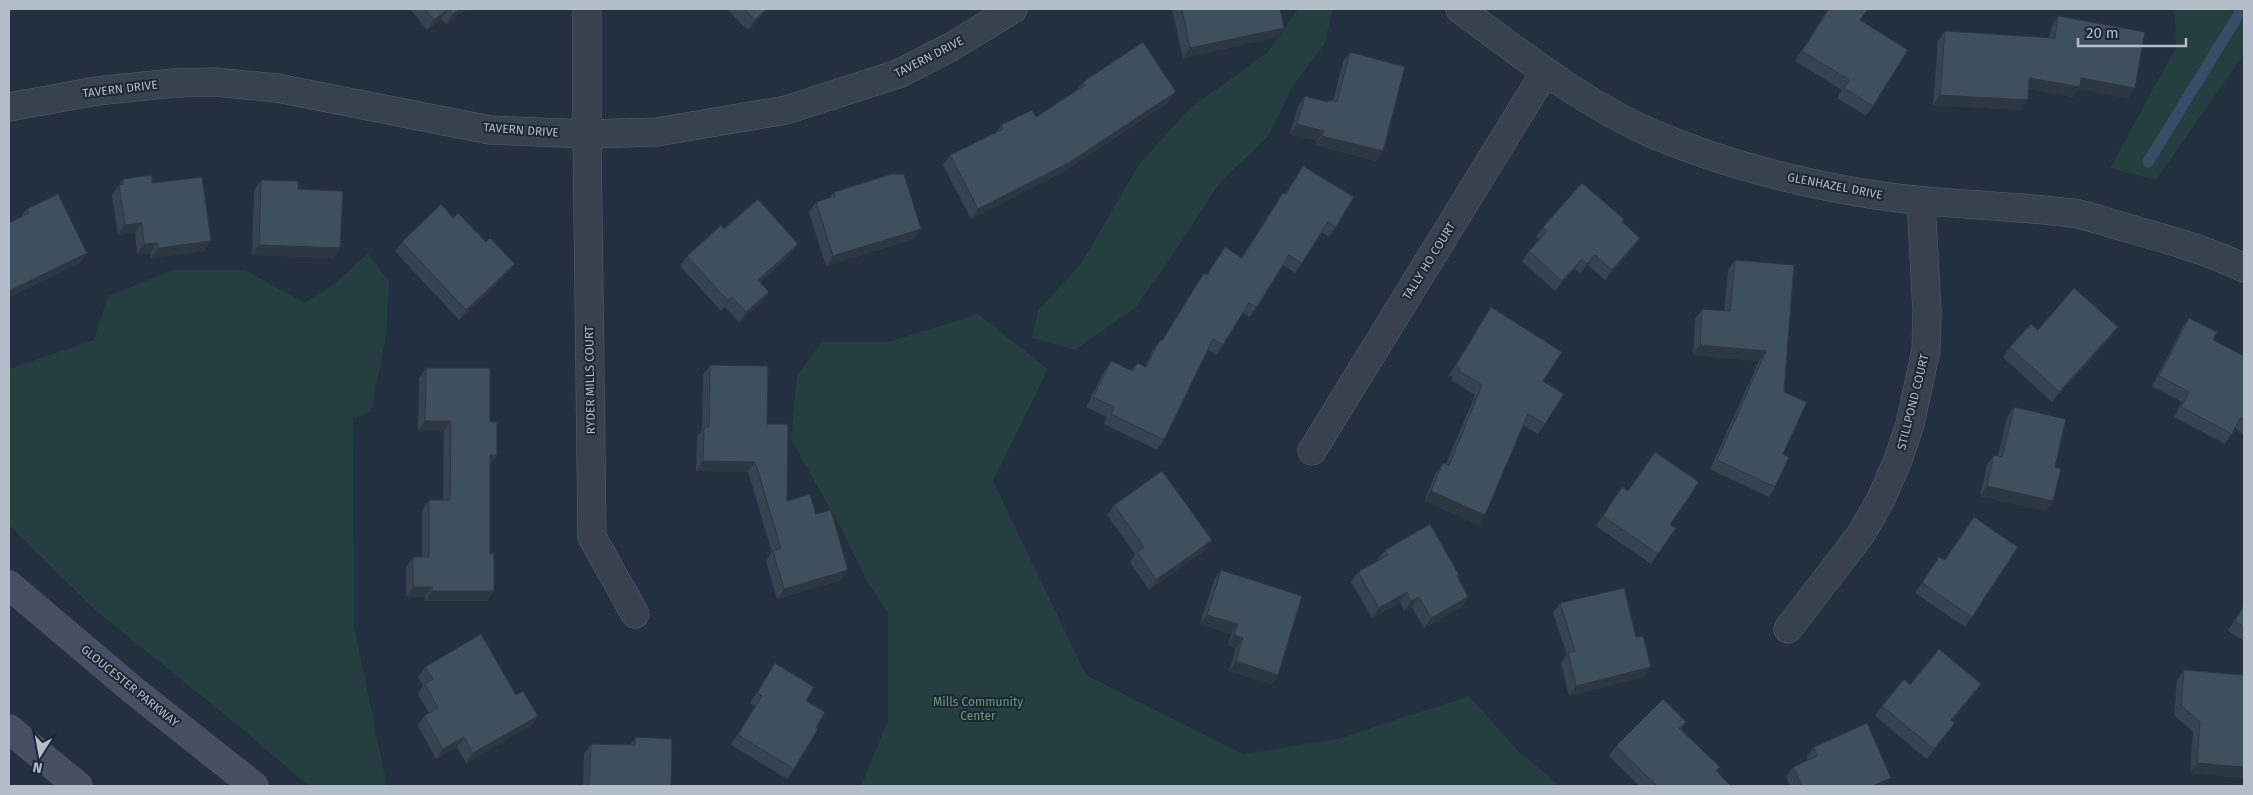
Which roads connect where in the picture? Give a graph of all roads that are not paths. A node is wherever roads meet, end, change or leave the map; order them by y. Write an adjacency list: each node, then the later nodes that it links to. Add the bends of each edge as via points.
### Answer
1 (587, 9): 6 (street, RYDER MILLS COURT)
2 (1013, 9): 6 (street, TAVERN DRIVE, via 951,47 898,74 786,110 657,132)
3 (1460, 9): 4 (street, GLENHAZEL DRIVE)
4 (1545, 72): 7 (street, GLENHAZEL DRIVE, via 1651,133 1739,164 1798,180); 9 (street, TALLY HO COURT)
5 (9, 107): 6 (street, TAVERN DRIVE, via 97,91 215,82 277,88 490,130)
6 (587, 134): 11 (street, RYDER MILLS COURT, via 592,537)
7 (1921, 201): 8 (street, GLENHAZEL DRIVE, via 2074,213 2156,236); 12 (street, STILLPOND COURT, via 1926,350 1904,442 1881,499 1861,534)
8 (2244, 268)
9 (1312, 450)
10 (9, 585): 15 (main road, GLOUCESTER PARKWAY, via 133,690)
11 (635, 614)
12 (1788, 629)
13 (9, 729): 14 (main road)
14 (78, 786)
15 (254, 786)

